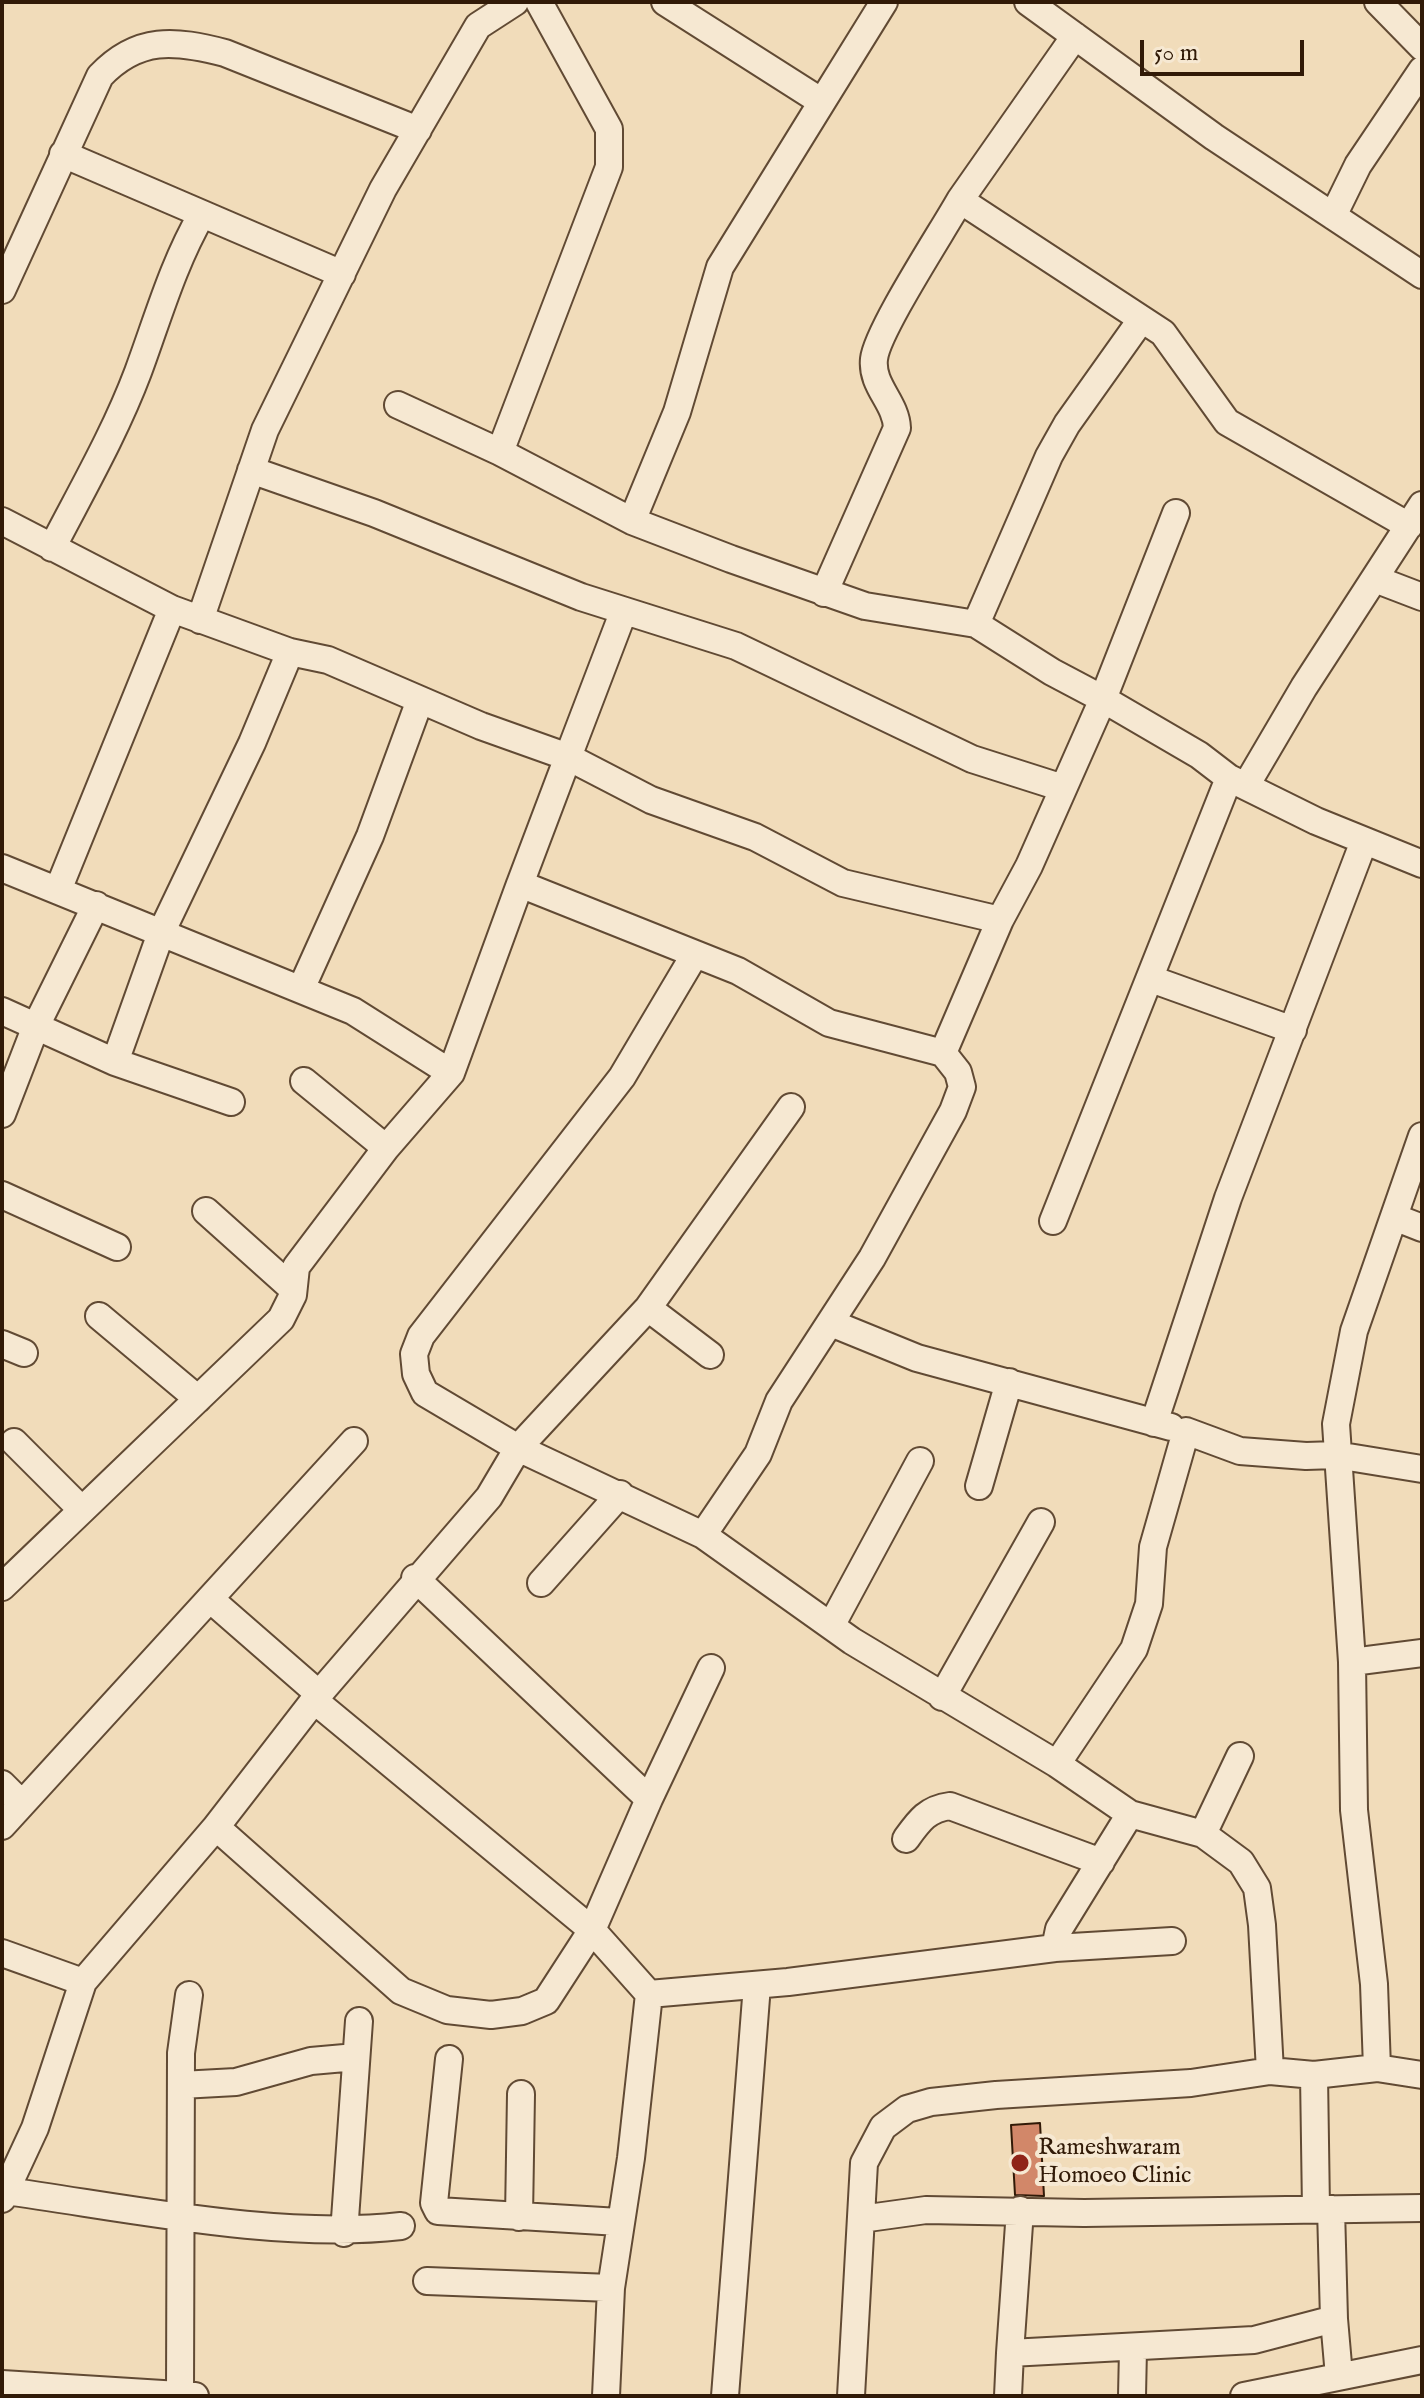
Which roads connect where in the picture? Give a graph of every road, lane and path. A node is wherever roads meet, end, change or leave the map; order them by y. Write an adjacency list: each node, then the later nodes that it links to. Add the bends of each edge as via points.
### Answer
1 (515, 2): 7 (street)
2 (539, 2): 22 (street, via 609,129 612,146 609,167)
3 (665, 2): 11 (street)
4 (884, 2): 11 (street)
5 (1028, 2): 8 (street)
6 (1378, 2): 9 (street)
7 (478, 14): 12 (street)
8 (1075, 36): 14 (street); 16 (street)
9 (1422, 47)
10 (1422, 70): 16 (street, via 1358,165)
11 (822, 102): 27 (street, via 720,267 677,412)
12 (418, 130): 13 (street, via 225,53 193,44 152,44 120,55 100,76); 17 (street)
13 (63, 154): 15 (street); 19 (street)
14 (960, 200): 20 (street); 30 (street, via 878,343 874,377 897,413 897,428)
15 (202, 214): 17 (street); 28 (street, via 182,248 125,402)
16 (1333, 216): 18 (street)
17 (342, 274): 23 (street, via 265,430)
18 (1422, 275)
19 (2, 290)
20 (1141, 320): 25 (street, via 1163,333 1227,422); 35 (street, via 1049,456)
21 (398, 405): 22 (street)
22 (500, 452): 27 (street)
23 (251, 470): 33 (street); 34 (street)
24 (1176, 513): 37 (street)
25 (1415, 515): 29 (street)
26 (2, 521): 28 (street)
27 (632, 521): 30 (street)
28 (52, 548): 32 (street)
29 (1375, 579): 31 (street); 40 (street)
30 (824, 593): 35 (street, via 865,606)
31 (1422, 597)
32 (172, 609): 34 (street); 46 (street)
33 (623, 613): 39 (street); 41 (street, via 736,646 972,759)
34 (200, 620): 36 (street)
35 (976, 624): 37 (street)
36 (290, 652): 38 (street, via 328,660); 49 (street)
37 (1103, 699): 40 (street); 41 (street)
38 (420, 700): 39 (street); 52 (street, via 370,836)
39 (568, 757): 45 (street); 48 (street, via 651,800 755,837 843,883)
40 (1238, 781): 42 (street); 51 (street)
41 (1063, 788): 48 (street)
42 (1364, 841): 43 (street); 55 (street)
43 (1422, 864)
44 (2, 868): 46 (street)
45 (520, 884): 50 (street); 58 (street)
46 (58, 890): 47 (street)
47 (96, 905): 49 (street); 54 (street)
48 (1000, 920): 56 (street)
49 (161, 933): 52 (street); 57 (street)
50 (695, 954): 56 (street, via 738,971 829,1023); 82 (street, via 622,1077 421,1336 414,1354 425,1393)
51 (1151, 979): 55 (street); 68 (street)
52 (301, 989): 58 (street, via 373,1020)
53 (2, 1011): 54 (street)
54 (36, 1026): 57 (street); 62 (street)
55 (1293, 1030): 78 (street, via 1228,1198)
56 (943, 1053): 74 (street, via 962,1087 953,1111)
57 (115, 1062): 60 (street)
58 (451, 1073): 64 (street)
59 (304, 1081): 64 (street)
60 (231, 1102)
61 (791, 1107): 72 (street)
62 (2, 1114)
63 (1422, 1136): 67 (street)
64 (386, 1148): 71 (street, via 296,1267)
65 (2, 1195): 70 (street)
66 (206, 1211): 71 (street)
67 (1394, 1217): 69 (street); 83 (street, via 1354,1331 1336,1424)
68 (1053, 1221)
69 (1422, 1228)
70 (117, 1247)
71 (293, 1289): 77 (street, via 281,1319)
72 (648, 1308): 75 (street); 82 (street)
73 (99, 1316): 77 (street)
74 (831, 1323): 76 (street, via 917,1358); 90 (street, via 779,1401 758,1454)
75 (710, 1355)
76 (1009, 1382): 78 (street); 86 (street)
77 (198, 1399): 88 (street)
78 (1154, 1423): 79 (street)
79 (1186, 1431): 83 (street, via 1240,1451); 102 (street, via 1153,1547 1149,1604 1134,1649)
80 (354, 1441): 94 (street)
81 (14, 1442): 88 (street)
82 (518, 1448): 87 (street); 91 (street, via 489,1497)
83 (1336, 1455): 85 (street); 97 (street)
84 (920, 1461): 95 (street)
85 (1422, 1469)
86 (979, 1486)
87 (620, 1494): 90 (street); 92 (street)
88 (82, 1510): 93 (street)
89 (1041, 1522): 100 (street)
90 (703, 1535): 95 (street)
91 (415, 1578): 99 (street); 104 (street)
92 (541, 1583)
93 (2, 1587)
94 (210, 1599): 99 (street); 105 (street)
95 (831, 1626): 100 (street)
96 (1422, 1653): 97 (street)
97 (1352, 1662): 123 (street, via 1354,1810 1374,1984)
98 (711, 1668): 104 (street)
99 (317, 1697): 108 (street); 112 (street)
100 (942, 1697): 102 (street)
101 (1240, 1756): 109 (street)
102 (1057, 1764): 106 (street)
103 (2, 1784): 105 (street)
104 (649, 1799): 112 (street)
105 (21, 1803): 107 (street)
106 (1130, 1814): 109 (street); 111 (street)
107 (2, 1826)
108 (216, 1827): 112 (street, via 401,1991 447,2010 491,2015 546,2001); 116 (street)
109 (1203, 1834): 124 (street, via 1241,1862 1257,1888)
110 (906, 1839): 111 (street, via 922,1816 950,1806)
111 (1101, 1862): 114 (street, via 1059,1929)
112 (592, 1930): 118 (street)
113 (1172, 1941): 114 (street)
114 (1055, 1948): 117 (street)
115 (2, 1953): 116 (street)
116 (83, 1982): 129 (street, via 35,2128)
117 (757, 1985): 118 (street); 150 (street)
118 (649, 1994): 136 (street)
119 (189, 1995): 127 (street)
120 (359, 2021): 121 (street)
121 (356, 2057): 127 (street, via 311,2061 236,2082); 138 (street)
122 (449, 2059): 134 (street, via 434,2208)
123 (1377, 2068): 125 (street); 126 (street)
124 (1270, 2071): 125 (street); 135 (street, via 1191,2083 996,2095 907,2109 883,2127 864,2163)
125 (1314, 2075): 131 (street)
126 (1422, 2075)
127 (181, 2085): 133 (street)
128 (521, 2094): 134 (street)
129 (4, 2195): 133 (street)
130 (1422, 2208): 131 (street)
131 (1324, 2209): 132 (street); 141 (street)
132 (1020, 2210): 135 (street, via 926,2210); 143 (street)
133 (180, 2215): 138 (street); 148 (street)
134 (519, 2217): 136 (street)
135 (861, 2219): 151 (street)
136 (619, 2222): 140 (street)
137 (401, 2226): 138 (street)
138 (344, 2233)
139 (427, 2281): 140 (street)
140 (611, 2288): 149 (street)
141 (1334, 2319): 142 (street, via 1254,2340); 145 (street)
142 (1133, 2349): 143 (street); 153 (street)
143 (1010, 2353): 152 (street)
144 (1422, 2360): 145 (street)
145 (1339, 2376): 154 (street)
146 (2, 2384): 147 (street)
147 (82, 2392): 148 (street)
148 (187, 2395)
149 (606, 2396)
150 (725, 2396)
151 (851, 2396)
152 (1008, 2396)
153 (1132, 2396)
154 (1244, 2396)

